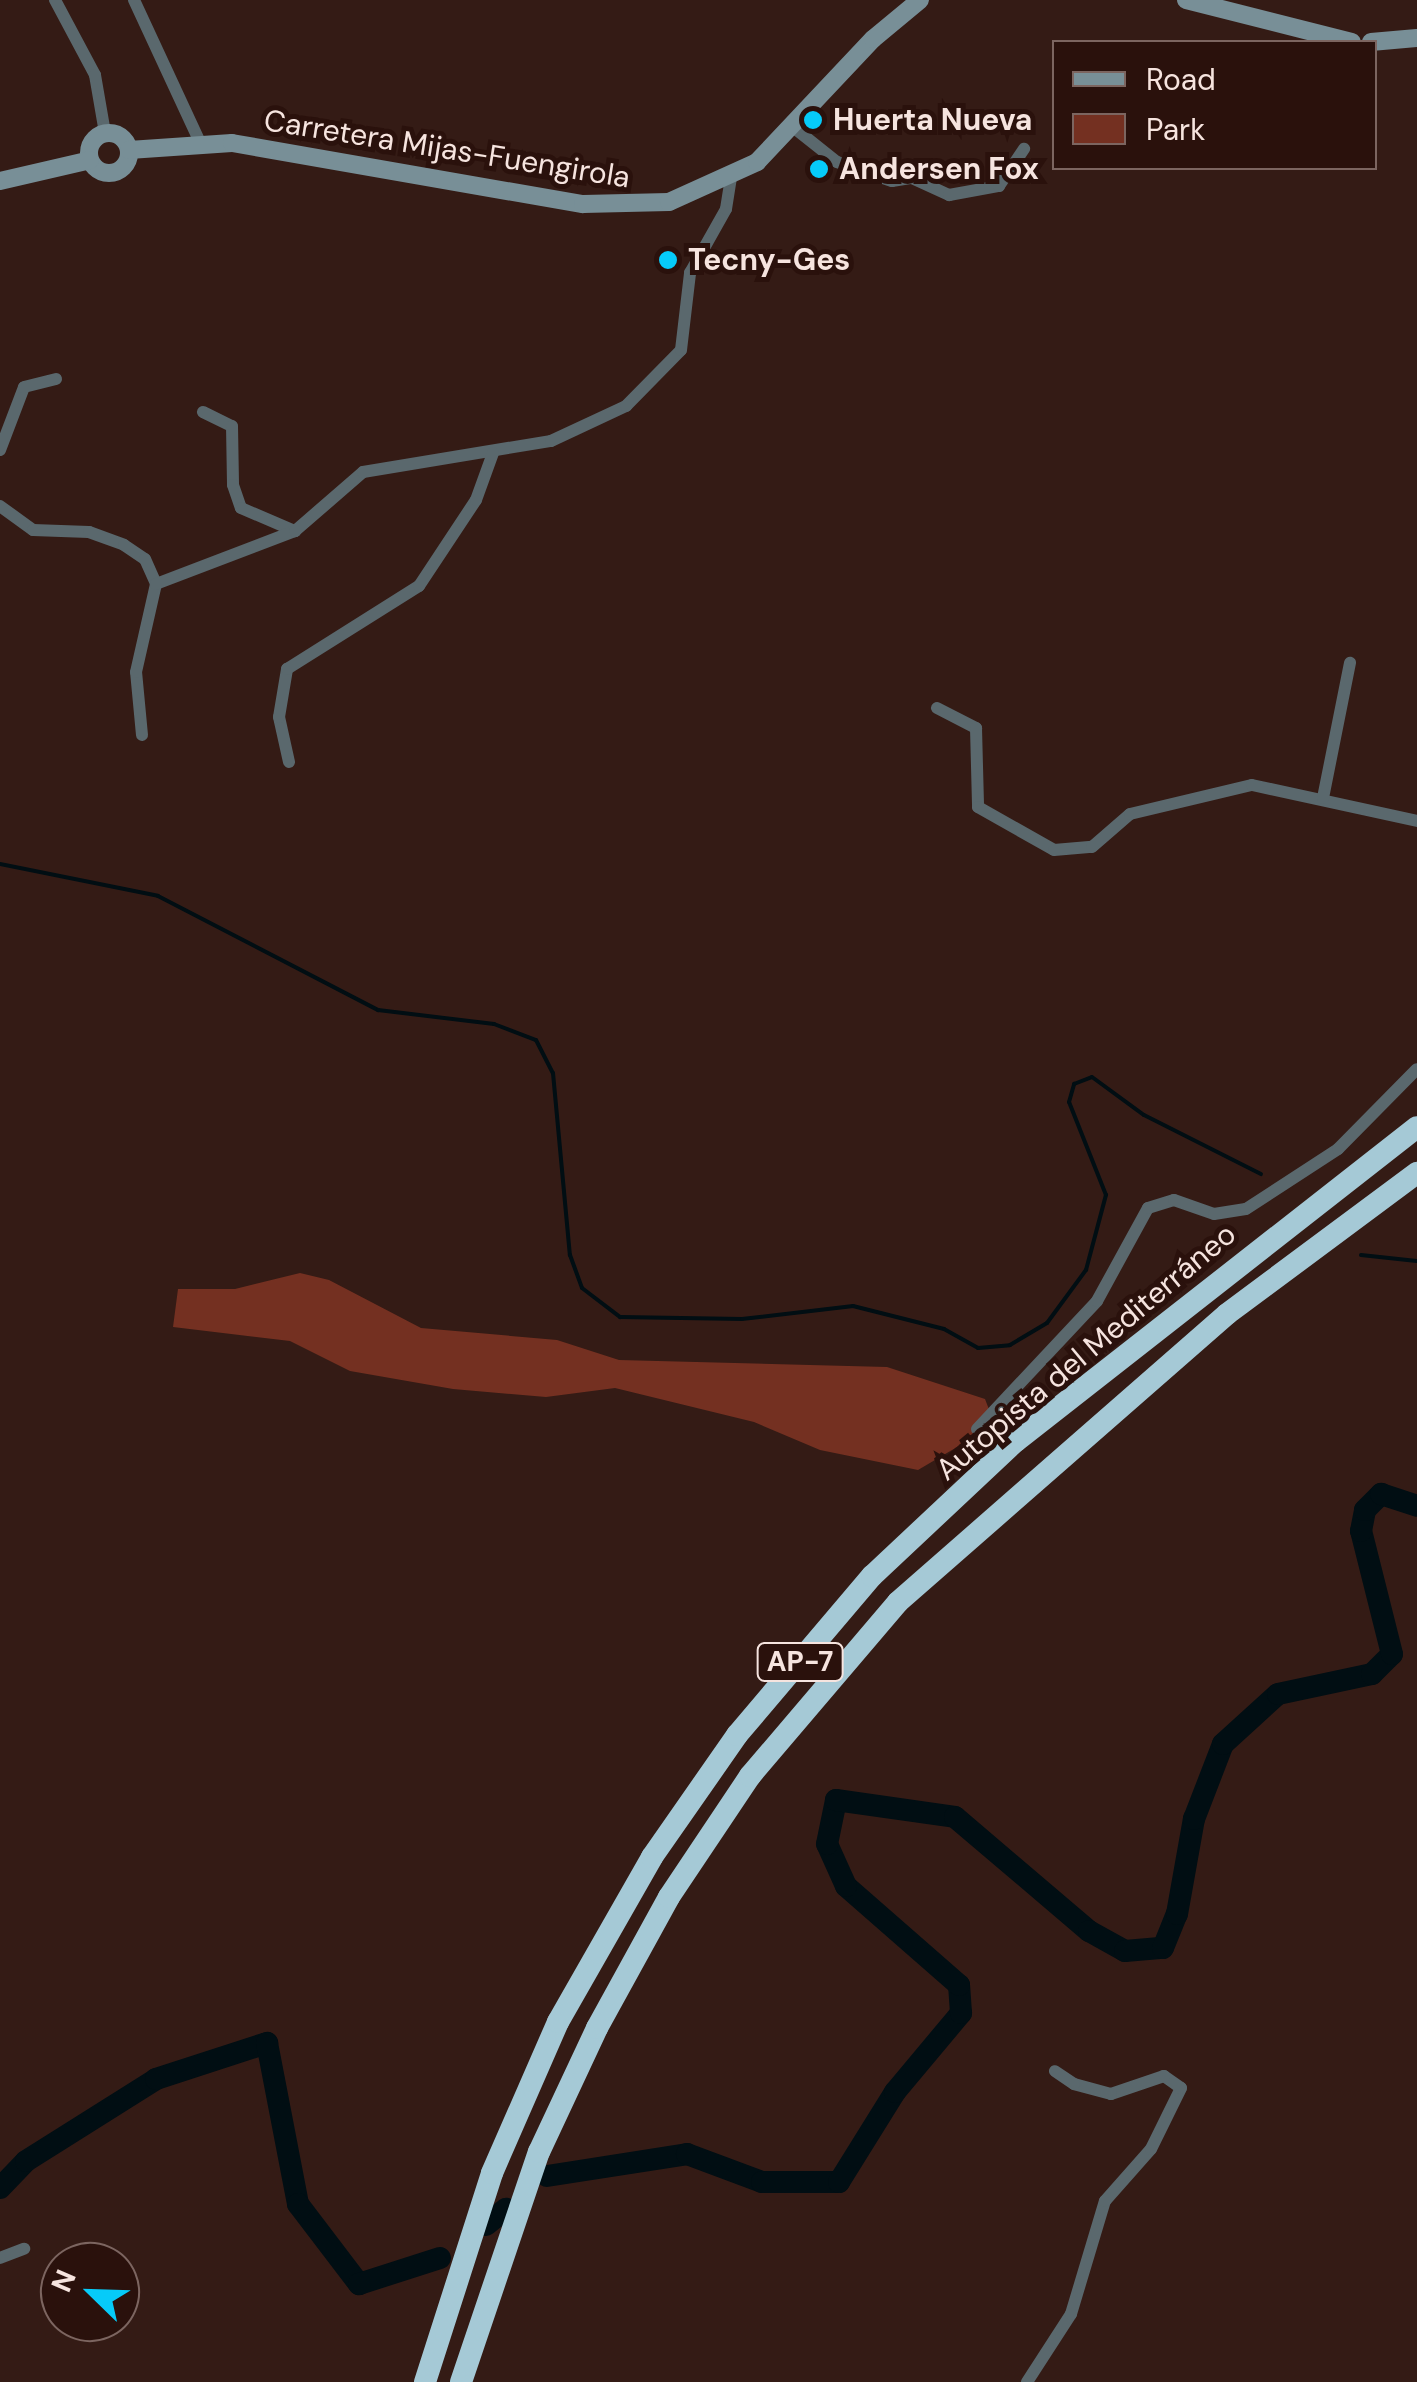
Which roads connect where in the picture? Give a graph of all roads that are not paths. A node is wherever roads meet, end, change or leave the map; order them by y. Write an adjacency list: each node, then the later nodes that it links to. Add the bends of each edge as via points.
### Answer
1 (55, 0): 9 (street, via 95,76)
2 (134, 0): 10 (street)
3 (920, 0): 8 (main road, Carretera Mijas-Fuengirola, via 872,39)
4 (1186, 0): 6 (main road)
5 (1417, 38): 7 (main road)
6 (1344, 40)
7 (1377, 41)
8 (793, 128): 11 (street, via 838,162 892,181 912,178 949,195 998,186); 14 (main road, Carretera Mijas-Fuengirola)
9 (104, 133): 12 (main road, via 118,134); 13 (main road, via 93,140)
10 (200, 142): 12 (main road, Carretera Mijas-Fuengirola); 14 (main road, Carretera Mijas-Fuengirola, via 272,148 613,207 669,202)
11 (1024, 149)
12 (130, 150): 13 (main road, via 127,163 111,174)
13 (90, 160): 15 (main road)
14 (731, 178): 19 (street, via 726,209 690,273 686,334 673,363 594,424)
15 (0, 181)
16 (56, 379): 18 (street, via 24,387)
17 (203, 412): 21 (street, via 232,426 233,484 241,508)
18 (0, 450)
19 (493, 453): 21 (street, via 363,472); 26 (street, via 476,500 419,586 287,668 279,717)
20 (0, 506): 22 (street, via 32,530 89,532 124,545 146,559)
21 (295, 531): 22 (street)
22 (156, 584): 25 (street, via 138,657)
23 (1350, 663): 27 (street)
24 (936, 708): 27 (street, via 976,728 978,807 1054,850 1092,847 1130,814 1252,785)
25 (142, 735)
26 (288, 762)
27 (1323, 798): 28 (street)
28 (1417, 821)
29 (1417, 1068): 32 (street, via 1338,1149 1246,1210 1214,1214 1174,1200 1148,1208 1098,1301)
30 (1417, 1126): 36 (highway, Autopista del Mediterráneo / AP-7, via 1016,1441 872,1576 738,1735 652,1856 558,2022 492,2172)
31 (1417, 1173): 37 (highway, Autopista del Mediterráneo / AP-7, via 1228,1314 898,1602 750,1776 669,1897 597,2028 539,2152)
32 (977, 1429)
33 (1055, 2071): 38 (street, via 1112,2094 1164,2076 1181,2088 1151,2149 1105,2202 1071,2314)
34 (24, 2249): 35 (street)
35 (0, 2258)
36 (426, 2382)
37 (461, 2382)
38 (1028, 2382)

